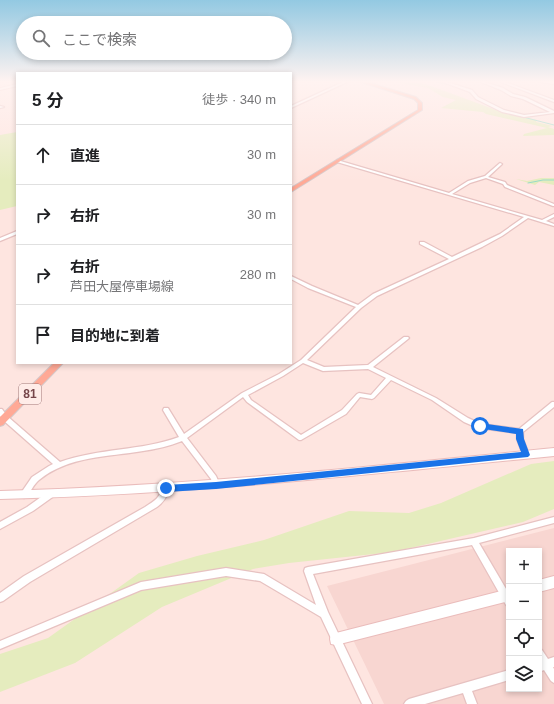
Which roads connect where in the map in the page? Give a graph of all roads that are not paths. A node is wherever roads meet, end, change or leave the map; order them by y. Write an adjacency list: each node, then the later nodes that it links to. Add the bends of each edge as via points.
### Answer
1 (414, 115): 4 (main road)
2 (520, 115): 3 (street)
3 (531, 115)
4 (338, 161): 7 (main road); 8 (street)
5 (500, 164): 6 (street)
6 (486, 177): 8 (street, via 469,182); 9 (street)
7 (292, 189)
8 (449, 194): 11 (street)
9 (554, 205)
10 (554, 215): 12 (street)
11 (527, 217): 12 (street); 19 (street, via 501,235)
12 (544, 221): 13 (street)
13 (554, 225)
14 (16, 232): 16 (street)
15 (0, 234): 16 (street)
16 (6, 237): 17 (street)
17 (0, 240)
18 (422, 243): 19 (street)
19 (452, 259): 21 (street, via 385,289)
20 (292, 278): 21 (street)
21 (359, 308): 23 (street)
22 (406, 338): 25 (street)
23 (303, 361): 25 (street, via 323,369); 27 (street)
24 (58, 364): 30 (main road, 81)
25 (369, 367): 26 (street)
26 (390, 377): 27 (street, via 372,397 359,395 344,412 301,438 249,401); 31 (street, via 480,426)
27 (244, 394): 32 (street)
28 (554, 404): 31 (street)
29 (166, 410): 32 (street)
30 (2, 418): 35 (street)
31 (520, 431): 34 (street)
32 (183, 438): 35 (street, via 173,444 103,453); 36 (street, via 214,478)
33 (554, 452): 34 (main road)
34 (526, 455): 36 (main road)
35 (59, 465): 40 (street, via 31,482)
36 (216, 486): 37 (main road)
37 (166, 488): 38 (main road); 47 (street, via 165,495 159,502 27,579)
38 (51, 494): 40 (main road); 42 (street)
39 (0, 495): 40 (main road)
40 (24, 495)
41 (554, 520): 43 (street)
42 (0, 526)
43 (474, 541): 46 (street); 49 (street, via 308,571)
44 (554, 582): 45 (main road)
45 (542, 585)
46 (506, 595)
47 (0, 598)
48 (506, 598): 50 (main road)
49 (324, 614): 50 (street); 51 (street, via 261,577 226,572 141,586)
50 (336, 639): 56 (street)
51 (0, 645)
52 (546, 664): 54 (street)
53 (506, 677): 55 (street)
54 (554, 678)
55 (466, 688): 57 (street); 58 (street)
56 (367, 704)
57 (409, 704)
58 (472, 704)

